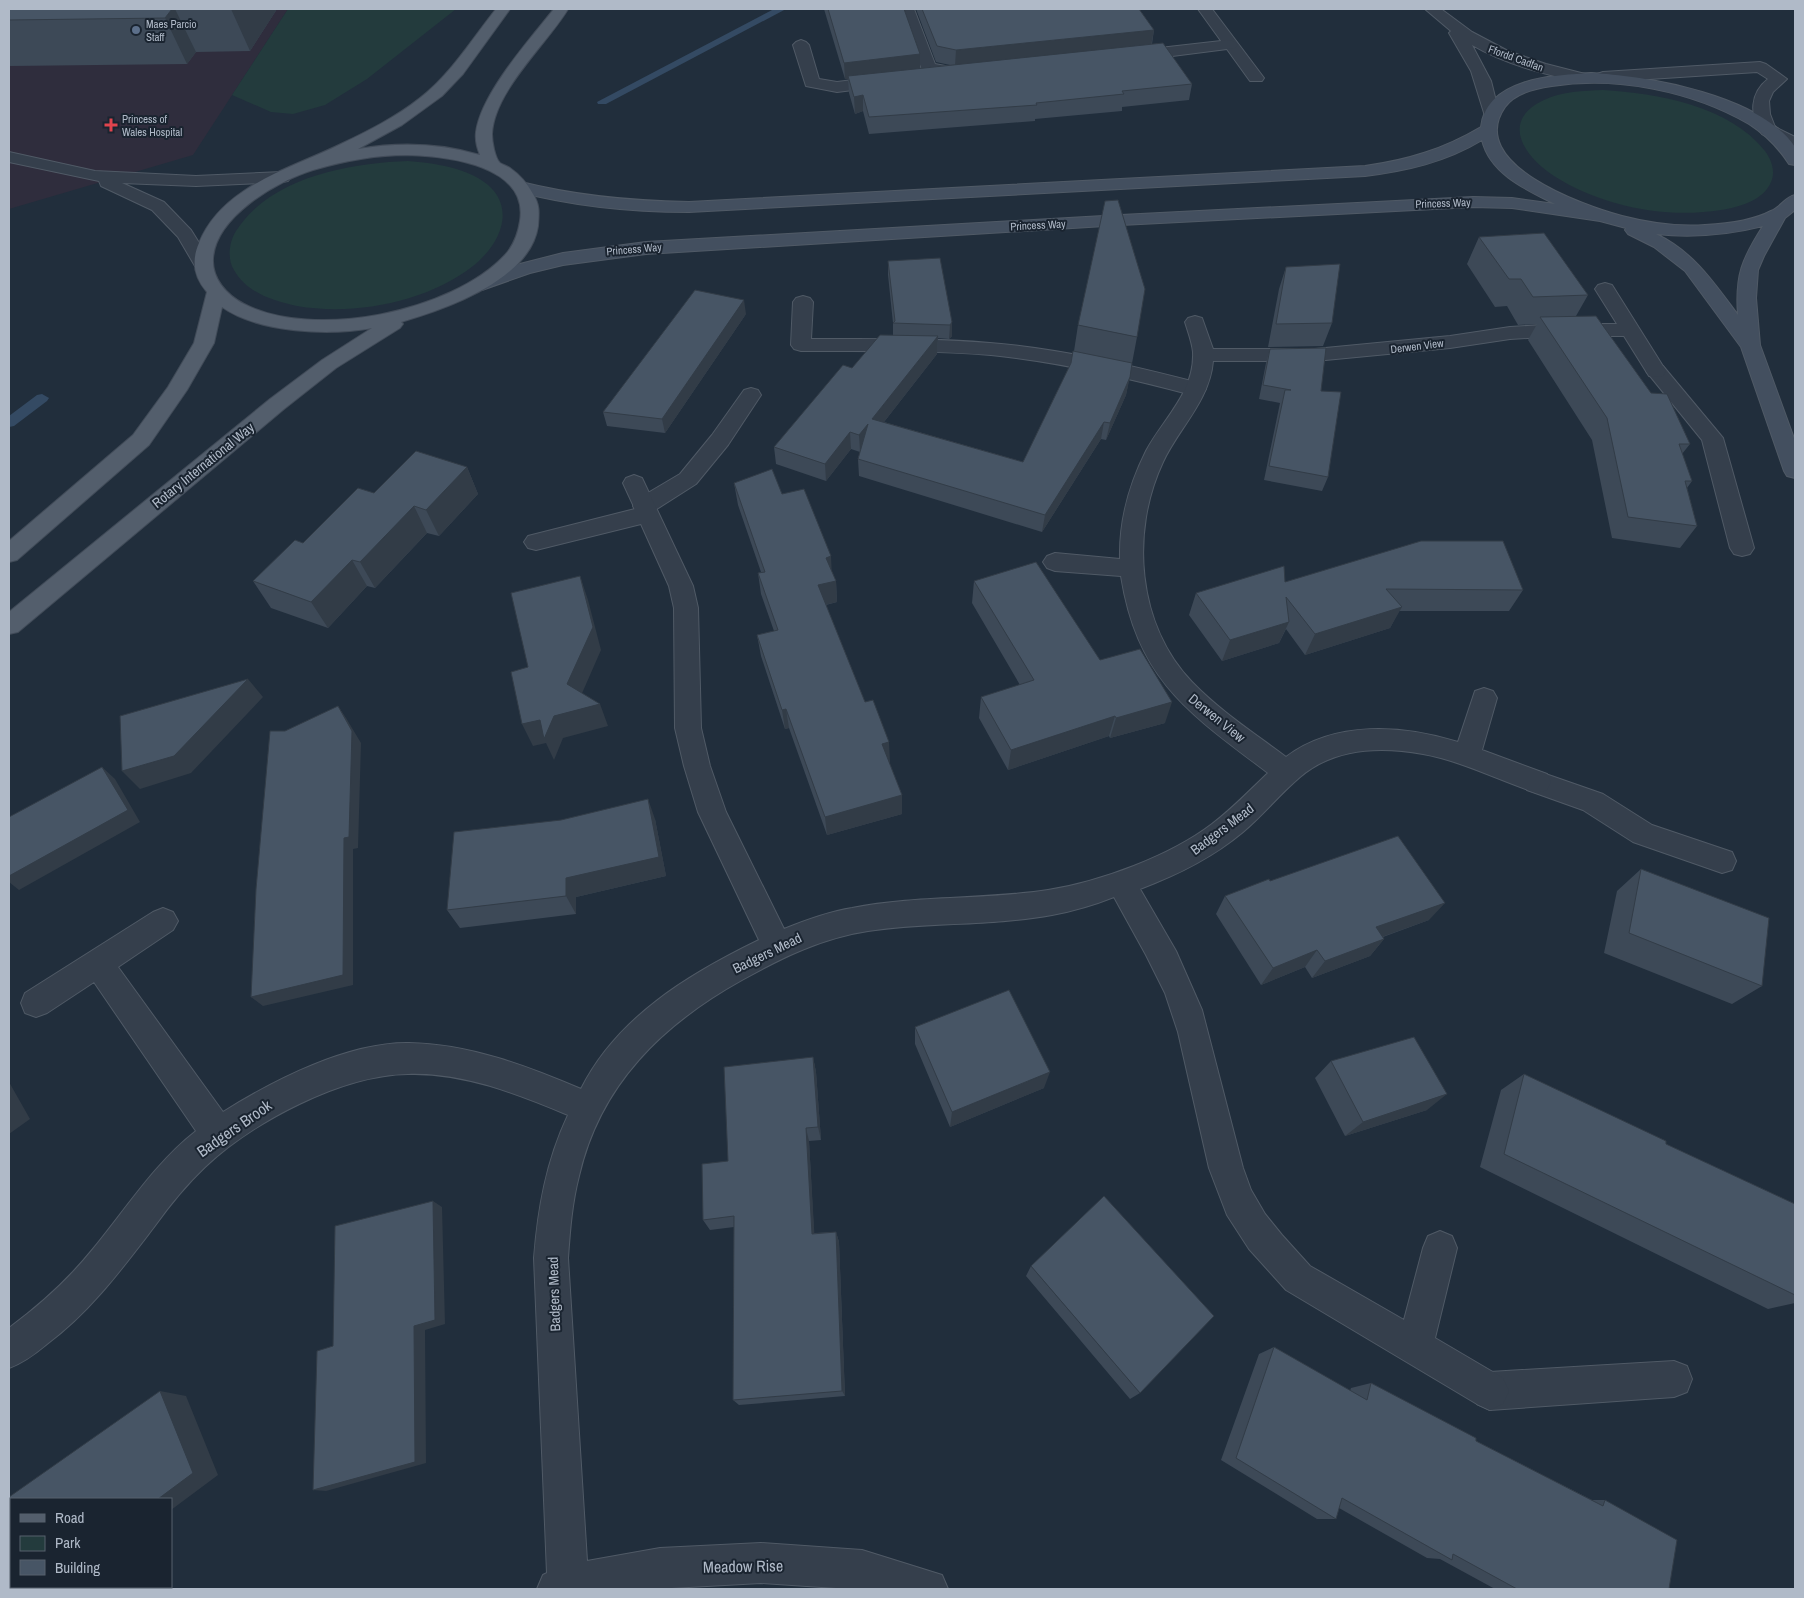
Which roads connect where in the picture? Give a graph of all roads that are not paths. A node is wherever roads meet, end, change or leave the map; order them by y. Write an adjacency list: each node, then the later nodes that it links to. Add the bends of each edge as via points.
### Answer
1 (503, 9): 22 (main road, via 463,62 428,100 370,136)
2 (561, 9): 23 (main road, via 503,88 487,118 485,146)
3 (907, 9): 11 (street, via 928,67)
4 (1432, 9): 6 (street, Ffordd Cadfan)
5 (1205, 10): 8 (street)
6 (1454, 28): 15 (street, Ffordd Cadfan, via 1502,55); 17 (street, Ffordd Cadfan, via 1485,83)
7 (801, 45): 16 (street, via 812,83 837,86)
8 (1230, 45): 9 (street); 14 (street)
9 (1116, 58)
10 (983, 70): 11 (street)
11 (955, 73): 13 (street)
12 (1603, 77): 15 (street); 18 (street, via 1647,82 1692,93 1734,110); 18 (street, via 1760,67 1779,79 1765,90 1761,98 1760,108)
13 (916, 78)
14 (1256, 78)
15 (1583, 78): 17 (street, via 1526,86 1506,97)
16 (896, 80)
17 (1490, 121): 26 (street, via 1467,143 1434,157 1365,171 689,207 611,205 550,196); 28 (street, Princess Way, via 1496,156 1521,179 1557,199)
18 (1769, 130): 19 (street); 21 (street)
19 (1795, 143)
20 (9, 157): 24 (street)
21 (1795, 160)
22 (312, 165): 23 (main road, via 390,150 428,150); 25 (main road)
23 (492, 165): 26 (main road)
24 (95, 176): 25 (street, via 196,181); 29 (street, via 158,206 185,234)
25 (282, 177): 29 (main road, via 249,194 224,216 208,238)
26 (521, 187): 30 (main road, via 531,209 528,234 511,260)
27 (1788, 209): 28 (street, Princess Way, via 1739,228 1695,230 1648,227); 37 (street, Princess Way, via 1756,253 1749,270 1747,297)
28 (1604, 217): 30 (street, Princess Way, via 1521,204 1473,202 766,240 600,253 523,269); 37 (street, Princess Way, via 1661,243 1692,267)
29 (202, 262): 32 (main road, via 206,278)
30 (482, 284): 34 (main road, via 446,302)
31 (1605, 289): 36 (street)
32 (216, 294): 34 (main road, via 247,314 293,325 348,326); 45 (main road, via 204,343 177,390 141,440)
33 (803, 302): 39 (street, via 801,345 950,346 1017,352 1137,373)
34 (404, 316): 48 (main road, Rotary International Way, via 329,364)
35 (1195, 322): 38 (street, Derwen View)
36 (1631, 330): 38 (street, Derwen View, via 1510,333 1366,352 1315,355); 44 (street, via 1656,371 1712,438)
37 (1751, 346): 41 (street, Princess Way)
38 (1203, 355): 39 (street, Derwen View)
39 (1196, 389): 47 (street, Derwen View, via 1146,476 1131,534)
40 (750, 395): 42 (street, via 720,440 688,479)
41 (1795, 471)
42 (642, 501): 43 (street); 55 (street, via 681,586 686,608 688,728 697,766 712,812)
43 (536, 542)
44 (1742, 548)
45 (9, 554)
46 (1055, 562): 47 (street)
47 (1131, 568): 51 (street, Derwen View, via 1135,597 1145,629 1180,686 1203,709)
48 (9, 625)
49 (1484, 698): 50 (street)
50 (1467, 757): 51 (street, Badgers Mead, via 1410,742 1359,741 1317,752); 52 (street, Badgers Mead, via 1593,802 1643,834)
51 (1287, 773): 53 (street, Badgers Mead, via 1232,825 1203,846 1167,867)
52 (1722, 861)
53 (1121, 883): 55 (street, Badgers Mead, via 1045,904 867,918 816,930); 61 (street, via 1172,971 1199,1054 1220,1151 1234,1191 1252,1224 1274,1255 1298,1278)
54 (163, 921): 56 (street)
55 (776, 945): 58 (street, Badgers Mead, via 675,1004 612,1066)
56 (98, 963): 57 (street); 59 (street)
57 (36, 1003)
58 (588, 1108): 59 (street, Badgers Brook, via 544,1089 476,1068 420,1059 386,1059 354,1066 312,1082 264,1105); 64 (street, Badgers Mead, via 571,1145 554,1217 552,1258)
59 (219, 1135): 62 (street, Badgers Brook, via 183,1165 76,1295 43,1326)
60 (1440, 1248): 61 (street)
61 (1415, 1347): 63 (street, via 1490,1391)
62 (9, 1350)
63 (1674, 1379)
64 (563, 1587): 65 (street, Meadow Rise, via 660,1568 761,1563 862,1570)
65 (928, 1589)

